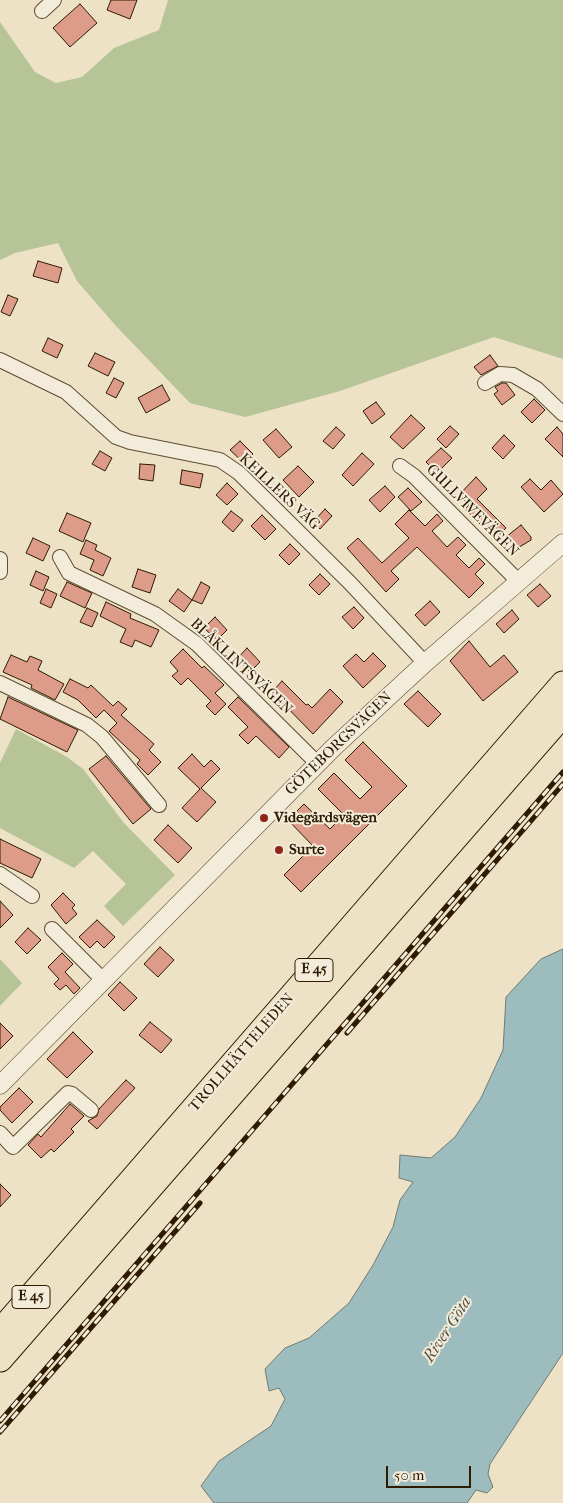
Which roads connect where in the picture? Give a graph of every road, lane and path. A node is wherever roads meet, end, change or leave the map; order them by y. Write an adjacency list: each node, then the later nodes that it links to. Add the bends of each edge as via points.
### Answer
1 (54, 0): 2 (street)
2 (42, 11)
3 (0, 360): 12 (street, KEILLERS VÄG, via 66,392 116,437 220,460 240,473)
4 (484, 383): 5 (street, via 500,374 513,375 537,389)
5 (563, 414)
6 (400, 466): 11 (street, GULLVIVEVÄGEN, via 420,482)
7 (563, 543): 11 (street, GÖTEBORGSVÄGEN)
8 (60, 557): 16 (street, BLÅKLINTSVÄGEN, via 69,573 156,614 197,644)
9 (0, 559): 10 (street)
10 (0, 572)
11 (519, 582): 12 (street, GÖTEBORGSVÄGEN)
12 (425, 663): 16 (street, GÖTEBORGSVÄGEN)
13 (0, 683): 17 (street, via 87,725 102,737)
14 (563, 684): 25 (highway, TROLLHÄTTELEDEN / E 45)
15 (563, 714): 26 (highway, TROLLHÄTTELEDEN / E 45)
16 (318, 764): 21 (street, GÖTEBORGSVÄGEN)
17 (159, 805)
18 (0, 874): 19 (street)
19 (32, 896)
20 (52, 930): 21 (street)
21 (103, 980): 22 (street, GÖTEBORGSVÄGEN)
22 (0, 1085)
23 (91, 1110): 24 (street, via 68,1093 13,1147)
24 (0, 1133)
25 (0, 1332)
26 (0, 1359)

